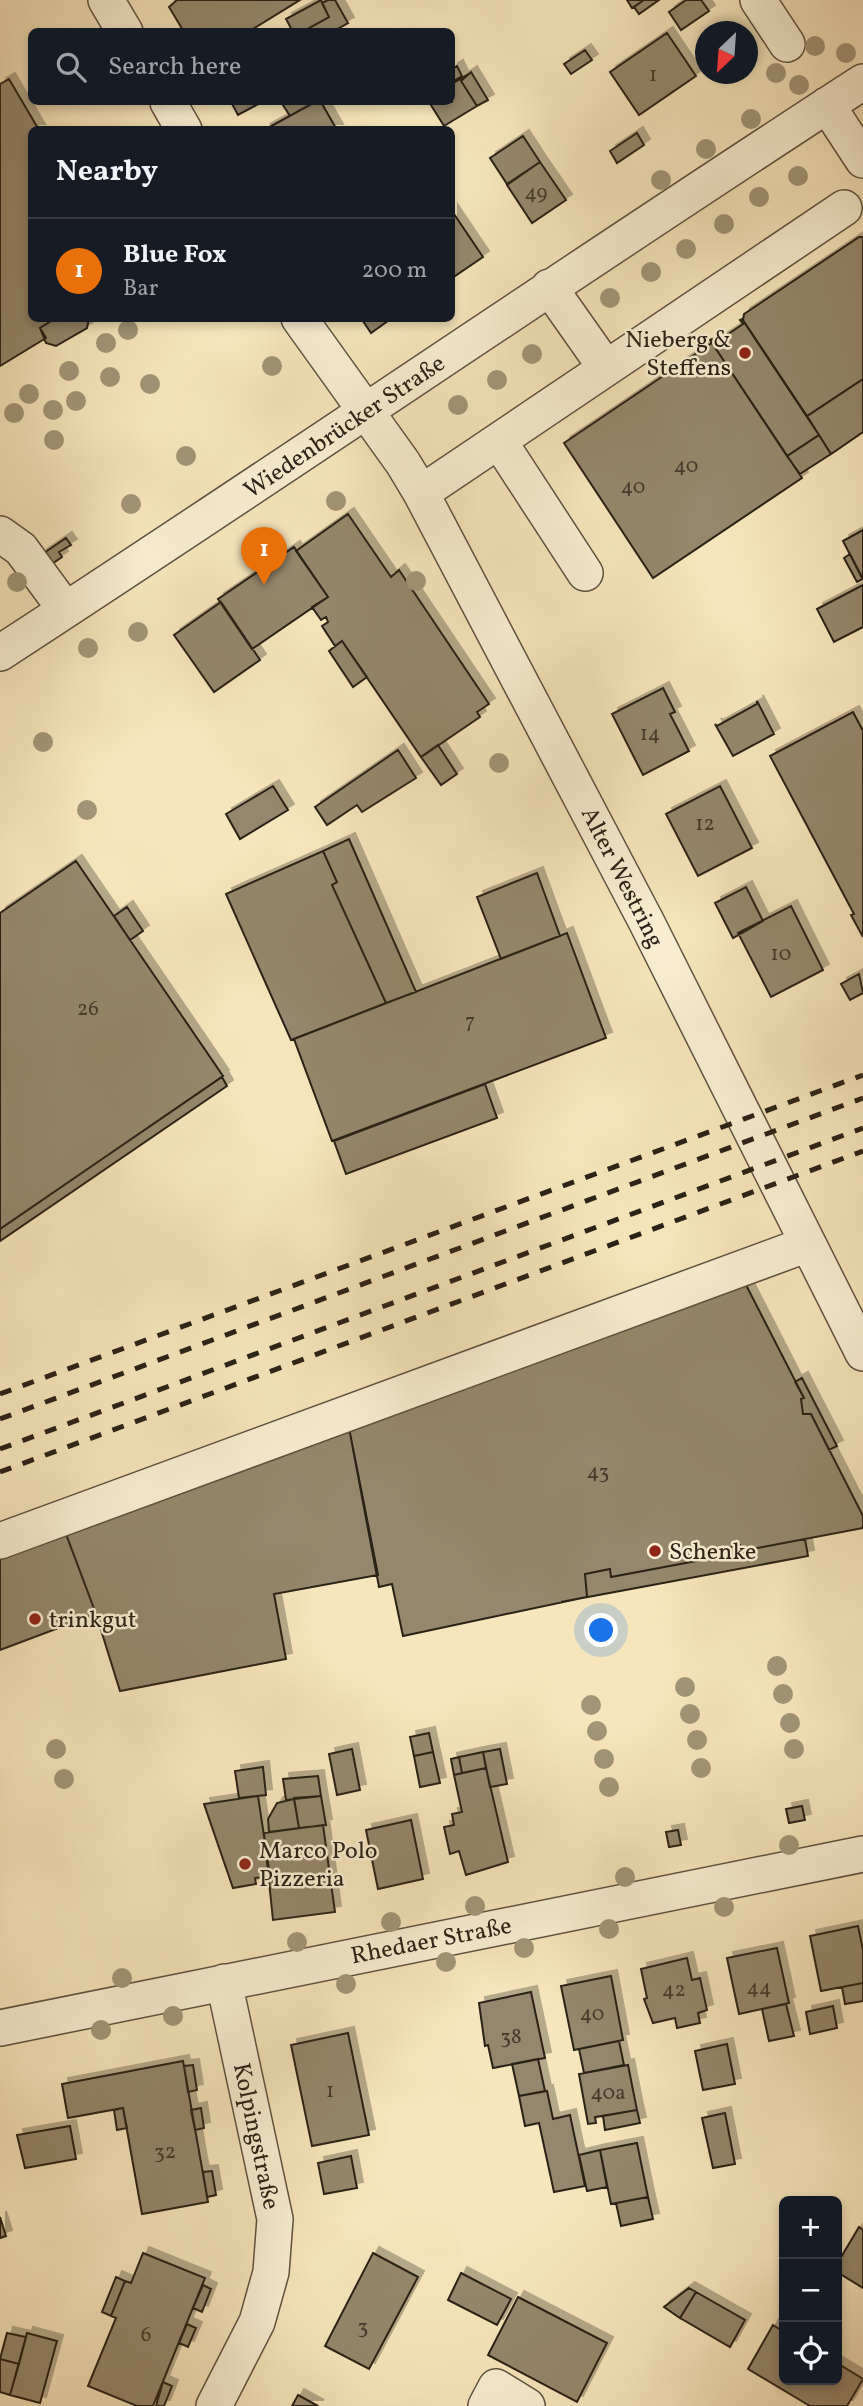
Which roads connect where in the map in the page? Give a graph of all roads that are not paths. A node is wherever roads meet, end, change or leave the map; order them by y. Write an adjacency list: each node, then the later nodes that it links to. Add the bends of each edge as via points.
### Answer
1 (106, 0): 3 (street)
2 (758, 0): 4 (street)
3 (123, 28)
4 (787, 44)
5 (863, 82): 7 (street, Wiedenbrücker Straße)
6 (170, 105): 8 (street)
7 (827, 105): 9 (street); 11 (street, Wiedenbrücker Straße)
8 (182, 126)
9 (863, 160)
10 (844, 208): 13 (street)
11 (549, 287): 13 (street); 14 (street, Wiedenbrücker Straße)
12 (302, 322): 14 (street, Alter Westring)
13 (606, 368): 15 (street)
14 (366, 411): 16 (street, Alter Westring); 19 (street, Wiedenbrücker Straße)
15 (499, 441): 16 (street); 18 (street)
16 (422, 493): 21 (street, Alter Westring)
17 (0, 534): 19 (street, via 21,550)
18 (585, 573)
19 (65, 609): 20 (street, Wiedenbrücker Straße)
20 (0, 653)
21 (808, 1244): 22 (street, Alter Westring); 23 (street)
22 (863, 1353)
23 (0, 1541)
24 (863, 1854): 25 (street, Rhedaer Straße)
25 (224, 1982): 26 (street, Rhedaer Straße); 27 (street, Kolpingstraße, via 275,2219 271,2272 257,2322)
26 (0, 2028)
27 (214, 2406)
28 (486, 2406): 29 (street, via 496,2388)
29 (527, 2406)

